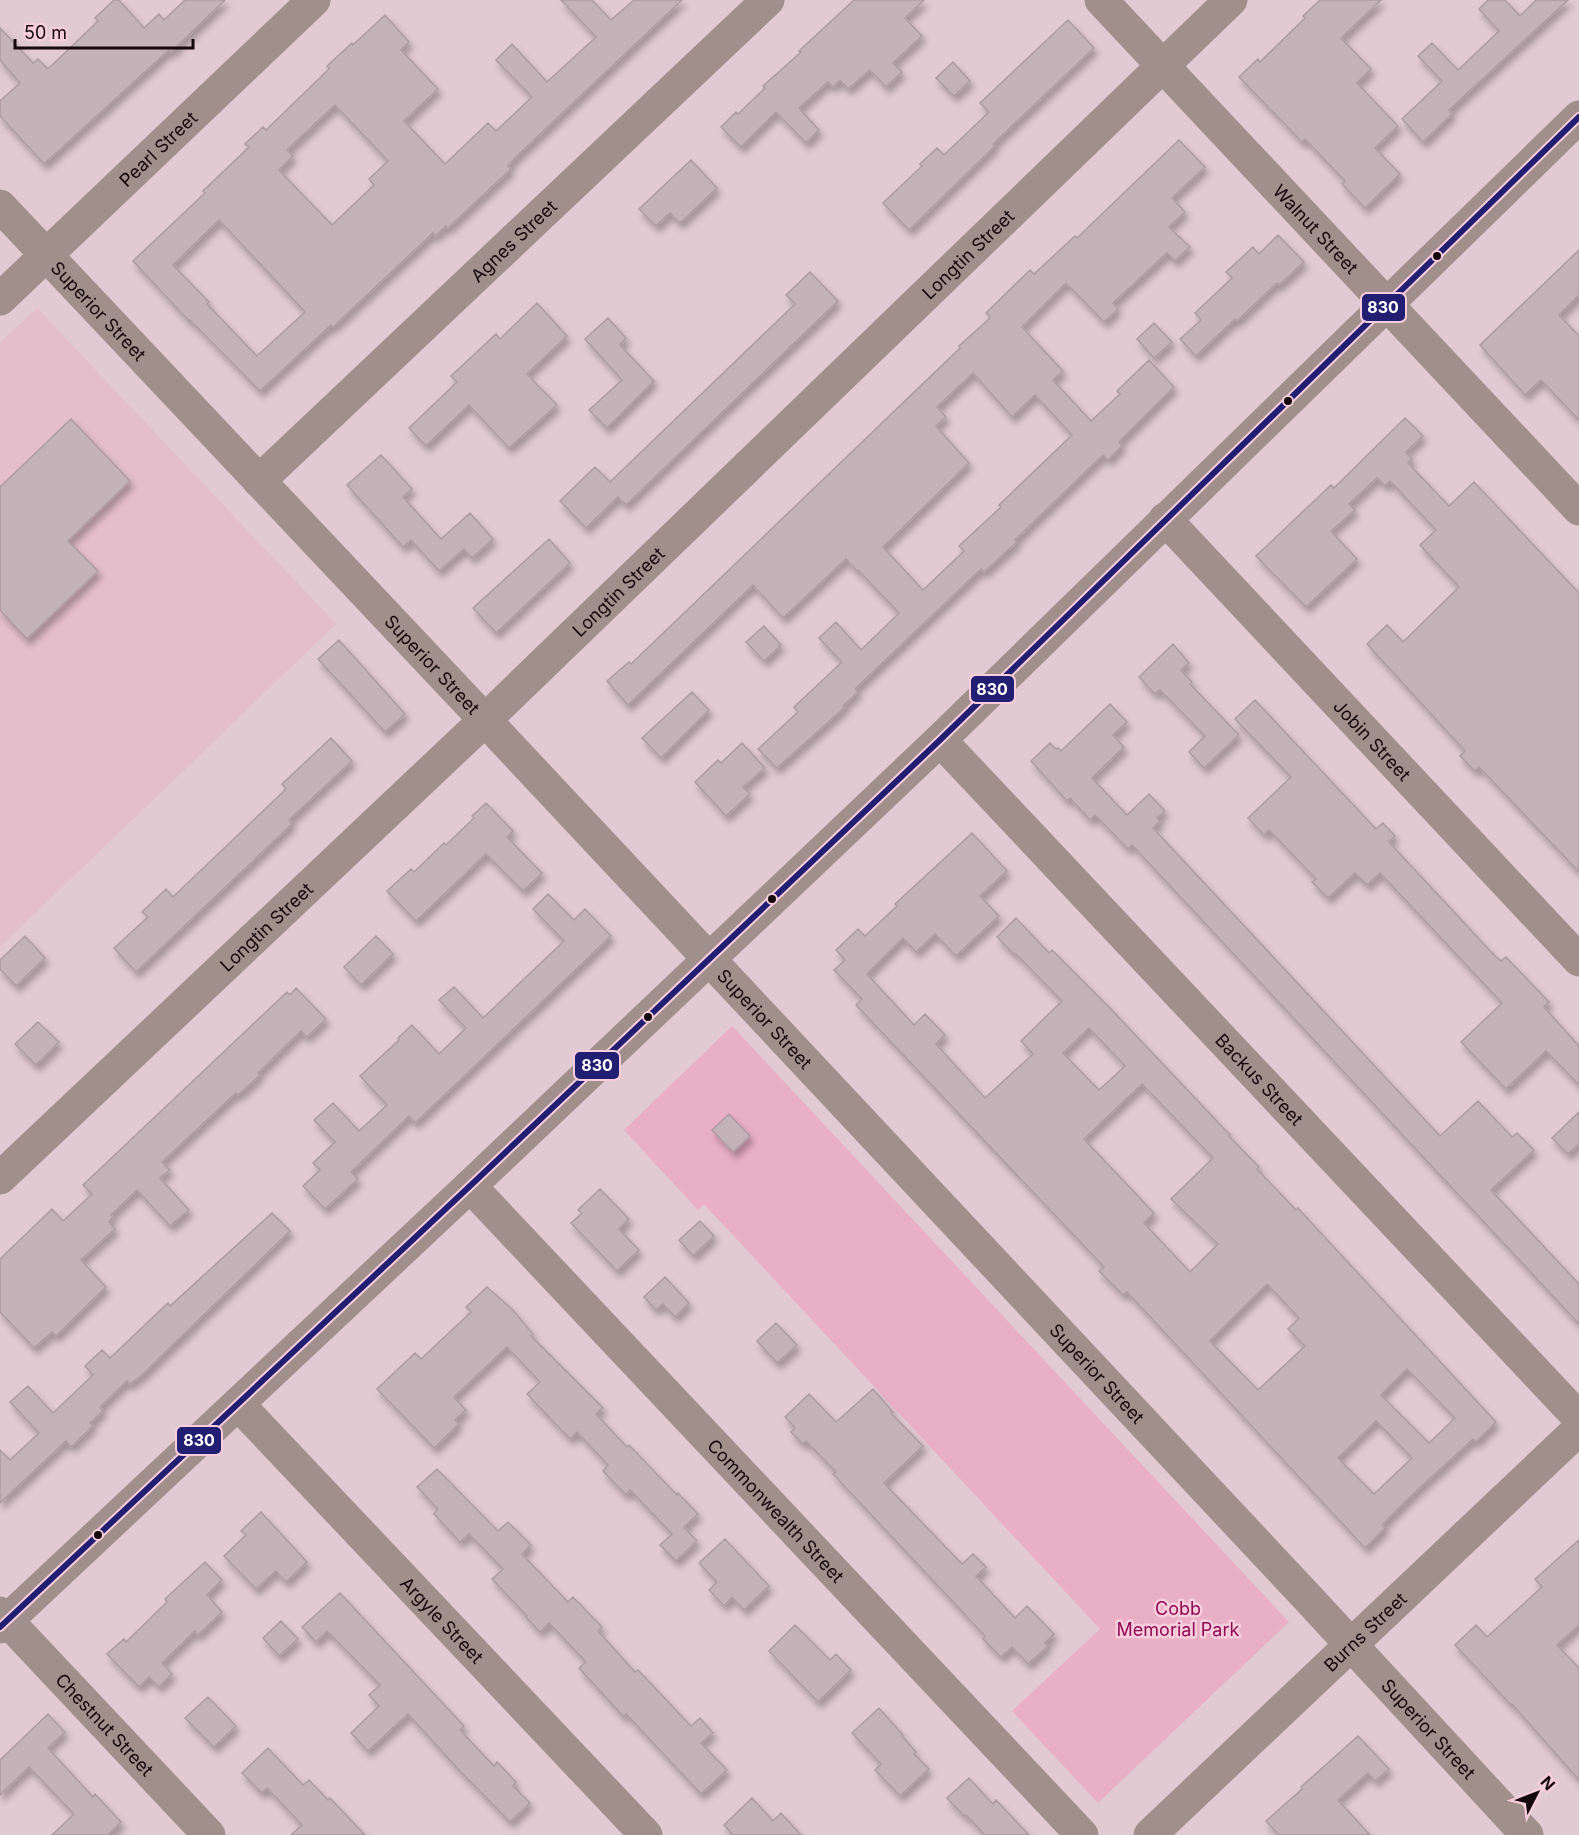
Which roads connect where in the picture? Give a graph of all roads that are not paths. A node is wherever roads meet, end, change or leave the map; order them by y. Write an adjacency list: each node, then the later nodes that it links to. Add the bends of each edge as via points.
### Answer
1 (314, 0): 8 (street, Pearl Street)
2 (768, 0): 11 (street, Agnes Street)
3 (1101, 0): 5 (street, Walnut Street)
4 (1231, 0): 5 (street, Longtin Street)
5 (1163, 66): 10 (street, Walnut Street); 14 (street, Longtin Street)
6 (1579, 117): 10 (street)
7 (0, 206): 8 (street, Superior Street)
8 (47, 255): 9 (street, Pearl Street); 11 (street, Superior Street)
9 (0, 299)
10 (1387, 303): 12 (street, Walnut Street); 13 (street)
11 (259, 481): 14 (street, Superior Street)
12 (1579, 509)
13 (1165, 519): 15 (street); 17 (street, Jobin Street)
14 (485, 720): 16 (street, Superior Street); 18 (street, Longtin Street)
15 (940, 740): 16 (street); 21 (street, Backus Street)
16 (709, 959): 19 (street); 24 (street, Superior Street)
17 (1579, 960)
18 (0, 1178)
19 (470, 1186): 20 (street); 27 (street, Commonwealth Street)
20 (238, 1404): 23 (street); 26 (street, Argyle Street)
21 (1579, 1418)
22 (1579, 1430): 24 (street, Burns Street)
23 (2, 1620): 25 (street, Chestnut Street)
24 (1352, 1646): 28 (street, Burns Street); 29 (street, Superior Street)
25 (209, 1835)
26 (646, 1835)
27 (1082, 1835)
28 (1150, 1835)
29 (1527, 1835)

